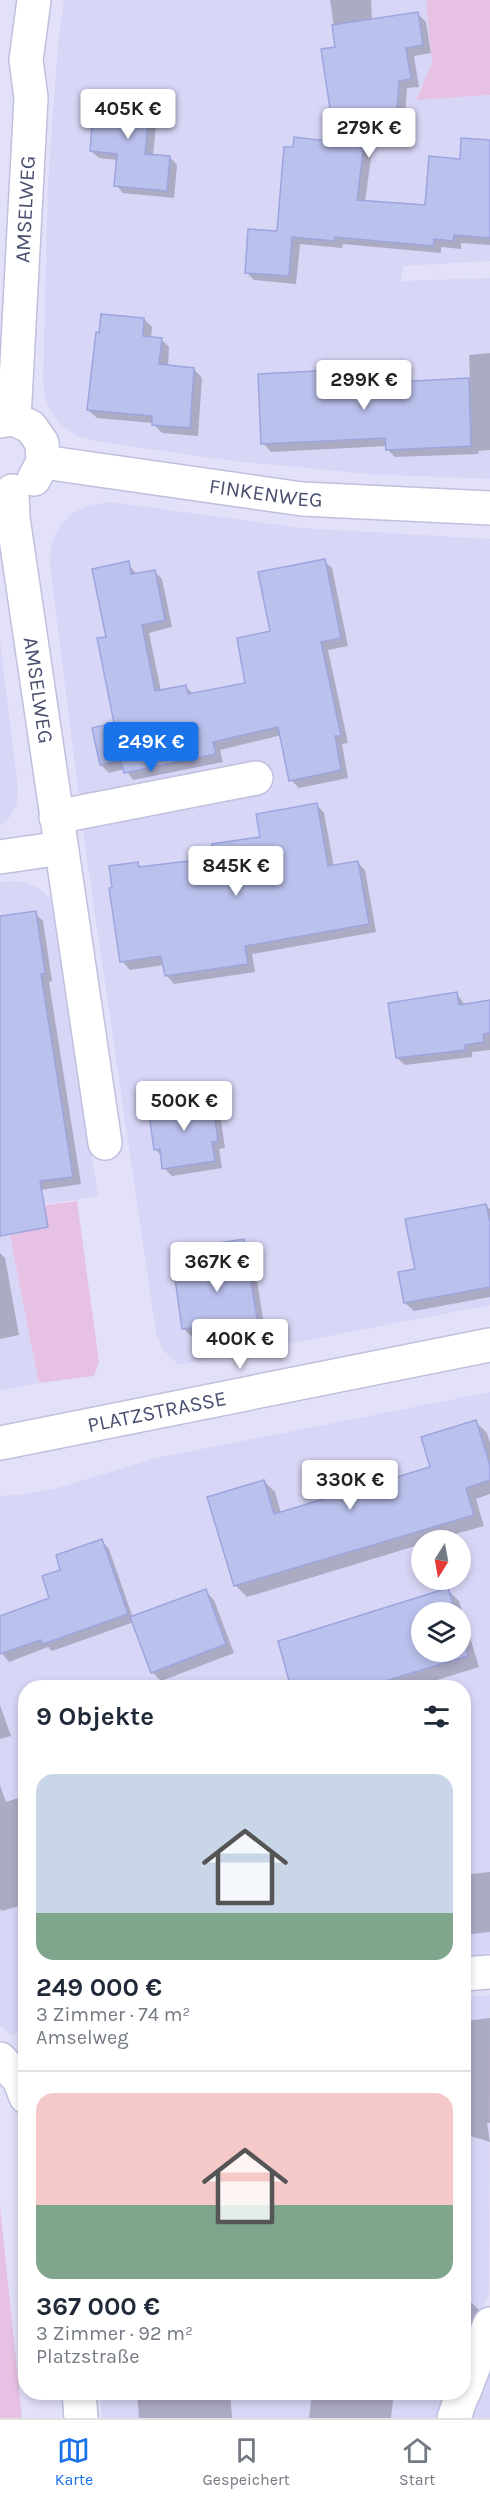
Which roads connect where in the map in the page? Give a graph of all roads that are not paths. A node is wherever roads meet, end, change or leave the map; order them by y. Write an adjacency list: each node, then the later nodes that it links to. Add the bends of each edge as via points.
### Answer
1 (34, 0): 2 (street, AMSELWEG, via 26,60 31,98)
2 (7, 420): 3 (street, via 31,427 42,443)
3 (43, 462): 4 (street, via 33,481); 5 (street, FINKENWEG, via 303,499)
4 (6, 490): 7 (street, AMSELWEG)
5 (490, 508)
6 (256, 778): 7 (street)
7 (59, 833): 8 (street); 9 (street, AMSELWEG)
8 (0, 857)
9 (105, 1143)
10 (490, 1345): 11 (street, PLATZSTRASSE)
11 (0, 1443)
12 (490, 1972): 13 (street)
13 (471, 1973)
14 (490, 2324): 15 (street)
15 (471, 2374)
16 (80, 2400): 18 (street)
17 (461, 2400): 19 (street)
18 (81, 2418)
19 (454, 2418)

